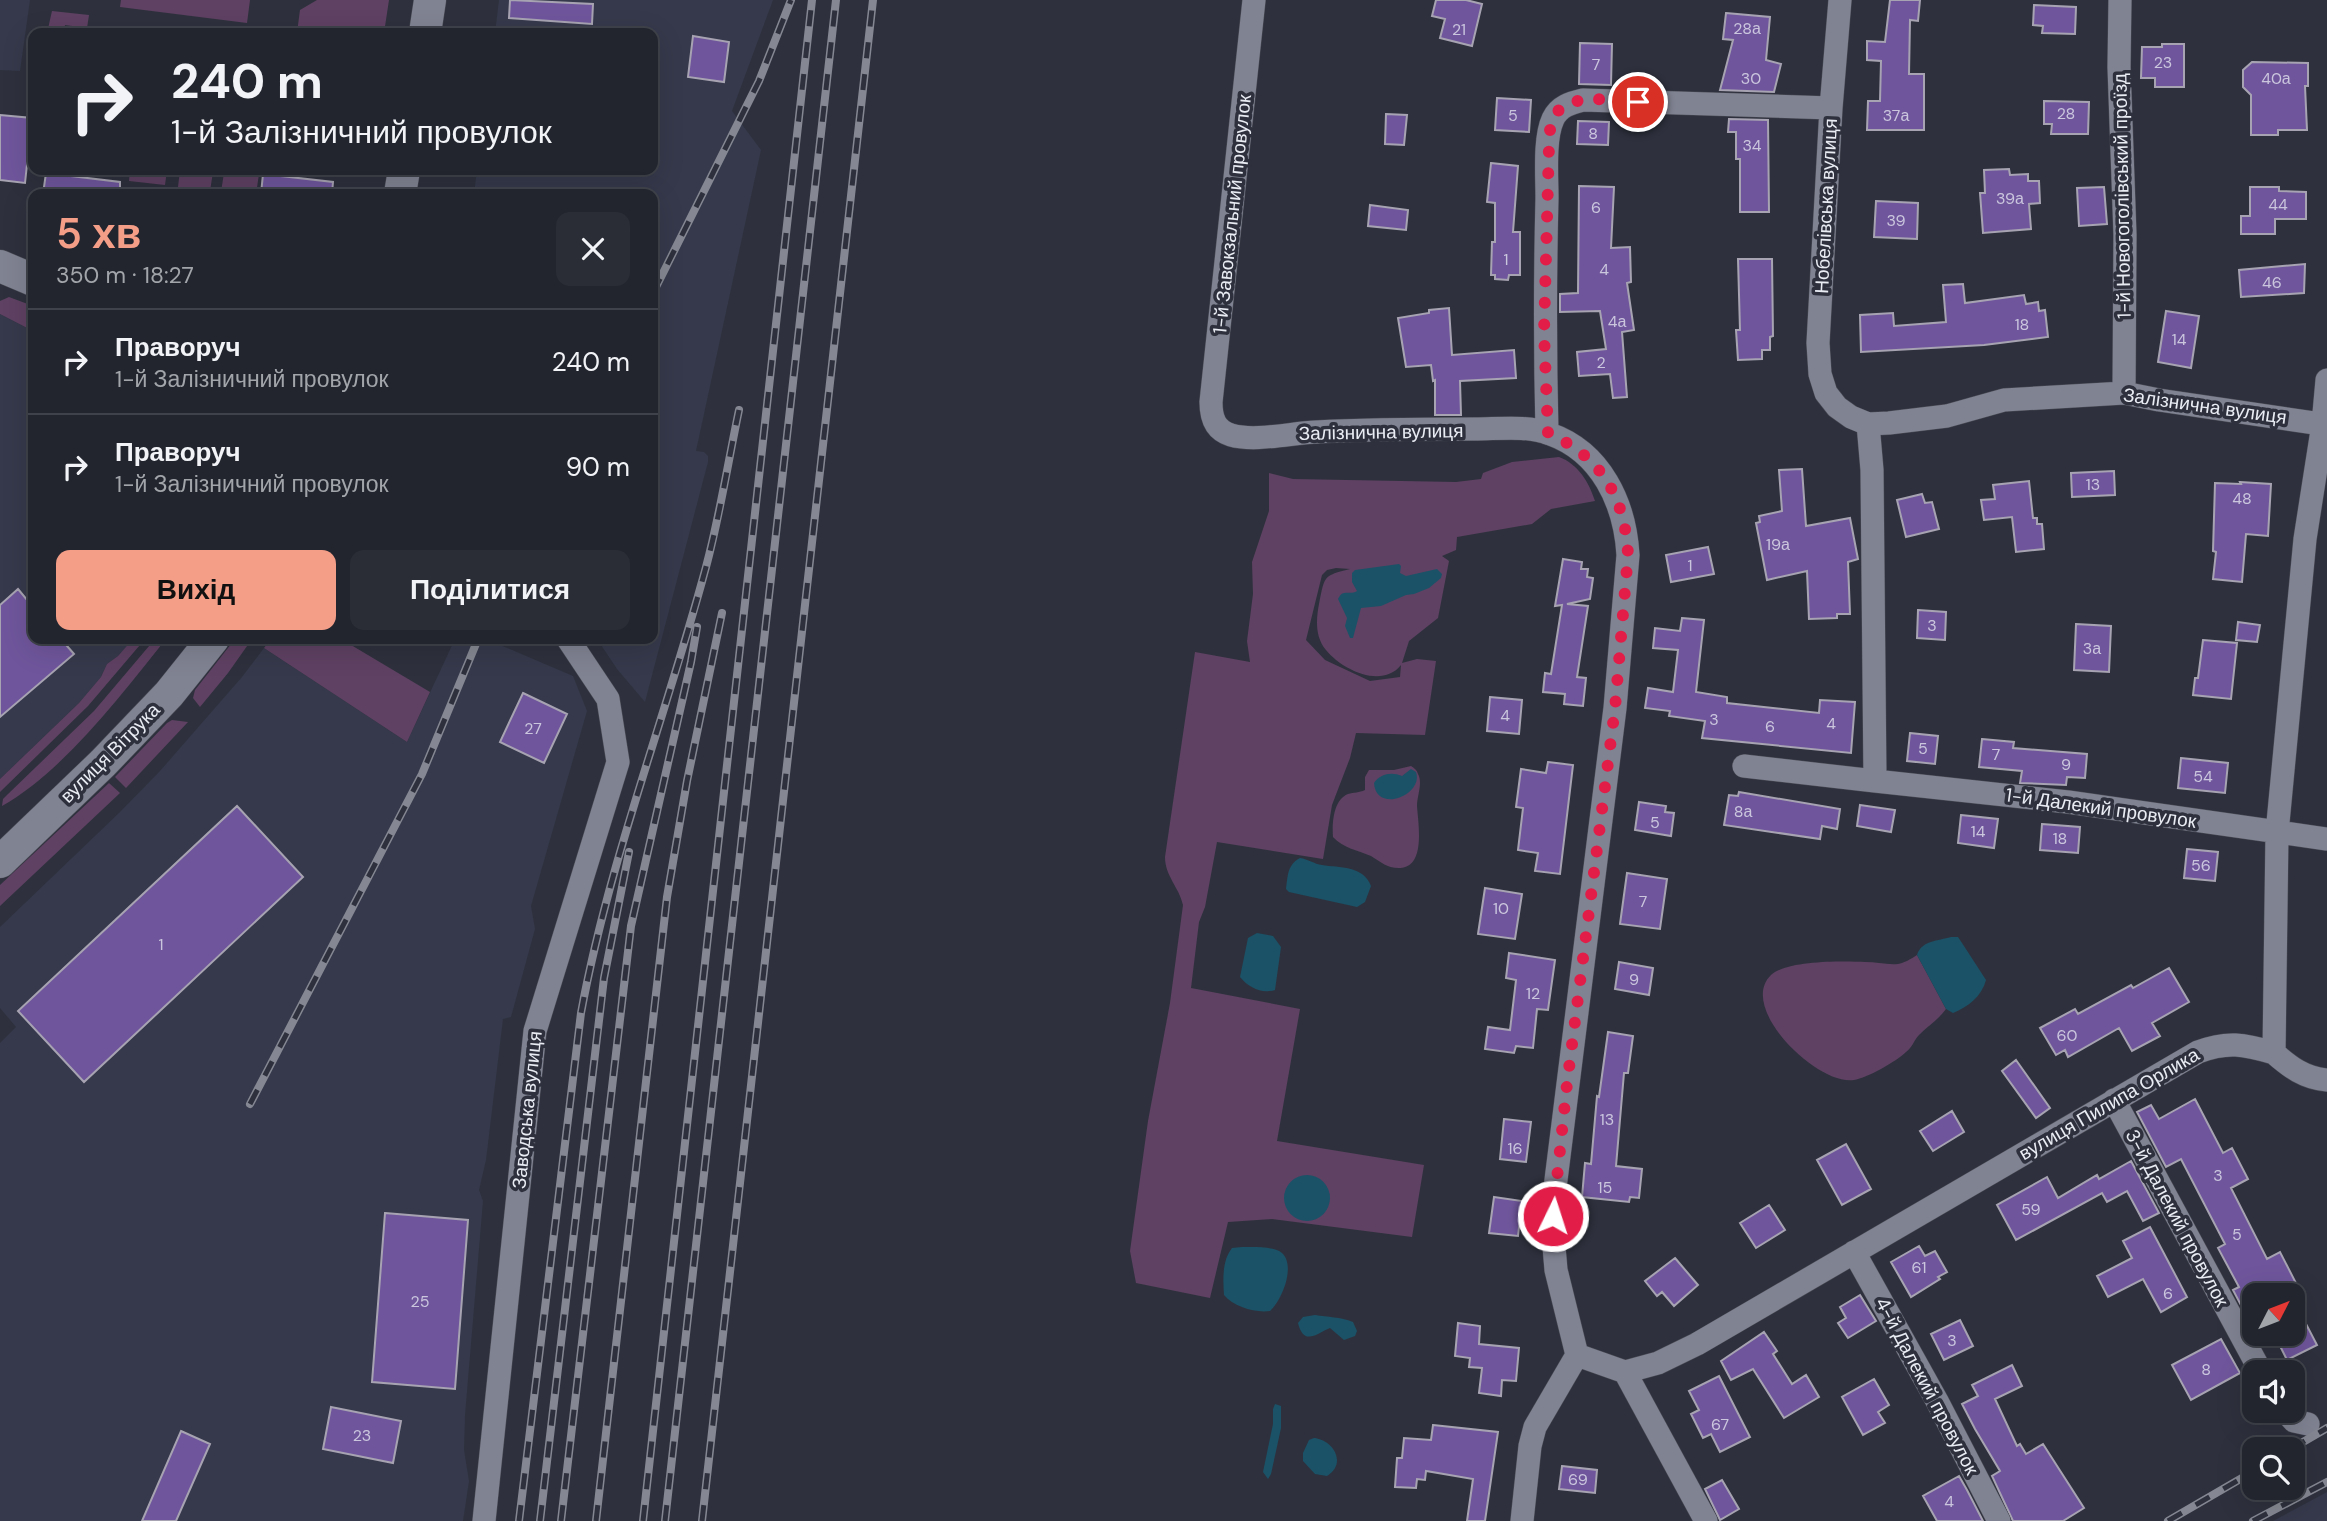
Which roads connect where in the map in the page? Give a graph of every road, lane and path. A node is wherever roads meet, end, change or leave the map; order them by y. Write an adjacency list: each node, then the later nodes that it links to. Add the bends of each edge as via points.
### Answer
1 (430, 0): 6 (main road)
2 (445, 0): 7 (main road)
3 (1255, 0): 15 (street, 1-й Завокзальний провулок, via 1211,402)
4 (1840, 0): 8 (street, Нобелівська вулиця)
5 (2120, 0): 12 (street, 1-й Новогоголівський проїзд)
6 (426, 28)
7 (442, 28)
8 (1831, 108): 13 (street, Нобелівська вулиця, via 1818,343 1826,393 1837,407); 16 (street, via 1583,100 1561,107 1550,126 1548,164 1544,332)
9 (0, 267): 10 (main road)
10 (28, 278)
11 (2327, 380): 14 (street)
12 (2124, 393): 13 (street, Залізнична вулиця, via 2004,400 1947,416); 14 (street, Залізнична вулиця)
13 (1868, 424): 21 (street)
14 (2325, 425): 22 (street, via 2305,540)
15 (1217, 428): 16 (street, Залізнична вулиця, via 1244,437 1405,430 1526,429)
16 (1548, 433): 30 (street, via 1585,455 1608,481 1622,514 1628,555 1615,708 1554,1196 1556,1270)
17 (187, 644): 23 (main road, вулиця Вітрука, via 138,702)
18 (210, 644): 25 (main road, вулиця Вітрука, via 141,724)
19 (571, 644): 35 (street, Заводська вулиця, via 608,699 618,762 534,1031)
20 (1744, 766): 21 (street, 1-й Далекий провулок)
21 (1875, 781): 22 (street, 1-й Далекий провулок, via 2068,802)
22 (2277, 833): 24 (street, 1-й Далекий провулок); 26 (street)
23 (0, 837)
24 (2327, 839)
25 (0, 862)
26 (2274, 1053): 27 (street, via 2311,1079); 28 (street, вулиця Пилипа Орлика, via 2245,1044 2217,1045)
27 (2327, 1080)
28 (2114, 1100): 29 (street, вулиця Пилипа Орлика); 31 (street, 3-й Далекий провулок)
29 (1854, 1252): 32 (street, вулиця Пилипа Орлика, via 1697,1344 1658,1363); 38 (street, 4-й Далекий провулок)
30 (1577, 1355): 32 (street); 36 (street, via 1535,1426)
31 (2255, 1360)
32 (1625, 1372): 37 (street)
33 (2303, 1423): 34 (street)
34 (2308, 1424)
35 (484, 1521)
36 (1522, 1521)
37 (1706, 1521)
38 (1998, 1521)

